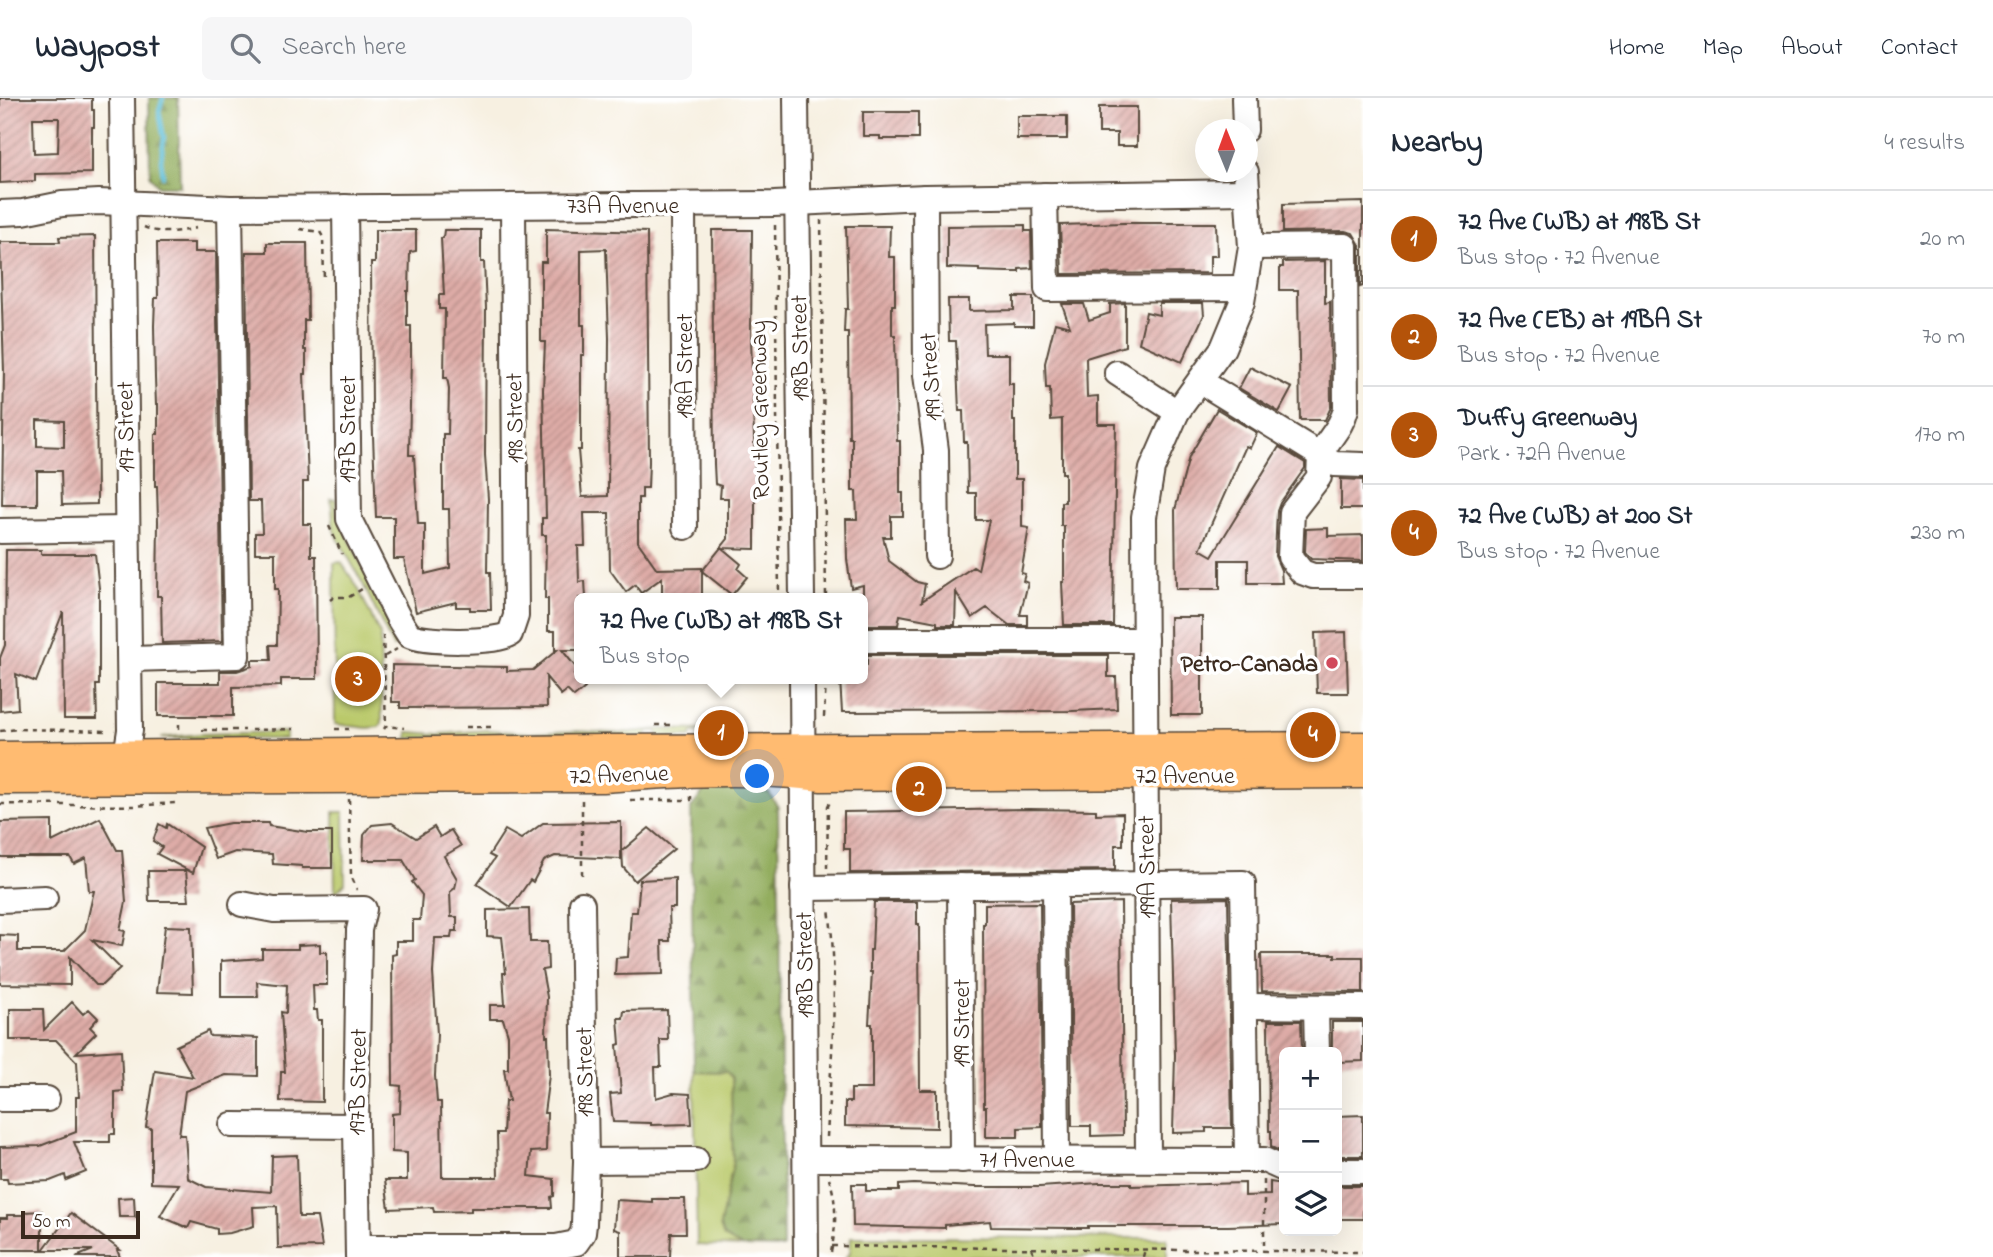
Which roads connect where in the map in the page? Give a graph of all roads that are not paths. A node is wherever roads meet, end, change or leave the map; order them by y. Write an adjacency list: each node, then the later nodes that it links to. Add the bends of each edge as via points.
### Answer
1 (122, 98): 8 (street, 197 Street)
2 (796, 98): 9 (street, 198B Street)
3 (1244, 98): 4 (street)
4 (1245, 119)
5 (1246, 182): 6 (street, 73A Avenue); 16 (street, 199A Street)
6 (1045, 195): 7 (street, 73A Avenue); 17 (street, via 1047,289)
7 (925, 197): 9 (street, 73A Avenue); 27 (street, 199 Street, via 926,375 936,450)
8 (123, 204): 13 (street, 73A Avenue); 14 (street, 73A Avenue, via 85,202); 25 (street, 197 Street)
9 (797, 204): 10 (street, 73A Avenue); 29 (street, 198B Street)
10 (683, 205): 11 (street, 73A Avenue); 24 (street, 198A Street)
11 (513, 206): 12 (street, 73A Avenue); 30 (street, 198 Street, via 513,630 492,639)
12 (345, 207): 13 (street, 73A Avenue); 30 (street, 197B Street, via 349,519)
13 (230, 208): 33 (street, via 237,656)
14 (0, 213)
15 (1354, 245): 16 (street); 18 (street)
16 (1251, 247): 17 (street, 199A Street)
17 (1244, 288): 20 (street, 199A Street, via 1223,348)
18 (1354, 355): 22 (street, via 1342,425)
19 (1117, 373): 21 (street)
20 (1200, 381): 21 (street, 199A Street); 22 (street)
21 (1177, 412): 32 (street, 199A Street, via 1152,469 1144,517)
22 (1320, 455): 23 (street, via 1334,464); 28 (street, via 1318,477 1292,512 1290,558 1312,576)
23 (1363, 465)
24 (685, 527)
25 (126, 529): 26 (street); 33 (street, 197 Street)
26 (0, 531)
27 (937, 556)
28 (1363, 576)
29 (802, 593)
30 (406, 640)
31 (868, 640): 32 (street)
32 (1145, 640): 38 (street, 199A Street)
33 (130, 659): 36 (street, 197 Street)
34 (802, 684): 37 (street, 198B Street)
35 (1363, 747): 38 (main road, 72 Avenue)
36 (126, 756): 37 (main road, 72 Avenue); 39 (main road, 72 Avenue)
37 (803, 761): 38 (main road, 72 Avenue, via 822,776); 39 (main road, 72 Avenue, via 602,777); 44 (street, 198B Street)
38 (1146, 761): 40 (main road, 72 Avenue); 41 (street, 199A Street)
39 (4, 766)
40 (1363, 773)
41 (1146, 884): 42 (street); 49 (street, via 1243,883); 61 (street, 199A Street)
42 (1055, 885): 43 (street); 58 (street)
43 (960, 886): 44 (street); 60 (street, 199 Street)
44 (815, 888): 57 (street, 198B Street)
45 (45, 898): 46 (street)
46 (0, 900)
47 (242, 904): 56 (street, 197B Street, via 274,910 364,908 359,930)
48 (582, 904): 62 (street, 198 Street)
49 (1246, 1006): 51 (street); 63 (street)
50 (1363, 1007): 51 (street)
51 (1316, 1008): 52 (street)
52 (1317, 1047)
53 (0, 1099): 54 (street)
54 (47, 1099)
55 (232, 1125): 56 (street)
56 (356, 1126): 66 (street, 197B Street)
57 (807, 1159): 60 (street, 71 Avenue); 67 (street, 198B Street)
58 (1058, 1159): 60 (street, 71 Avenue); 61 (street, 71 Avenue)
59 (695, 1160): 62 (street)
60 (962, 1160)
61 (1148, 1160): 63 (street, 71 Avenue)
62 (586, 1161): 66 (street, 198 Street, via 584,1224 576,1243)
63 (1265, 1163)
64 (1342, 1171): 65 (street)
65 (1363, 1171)
66 (358, 1252)
67 (815, 1255)

